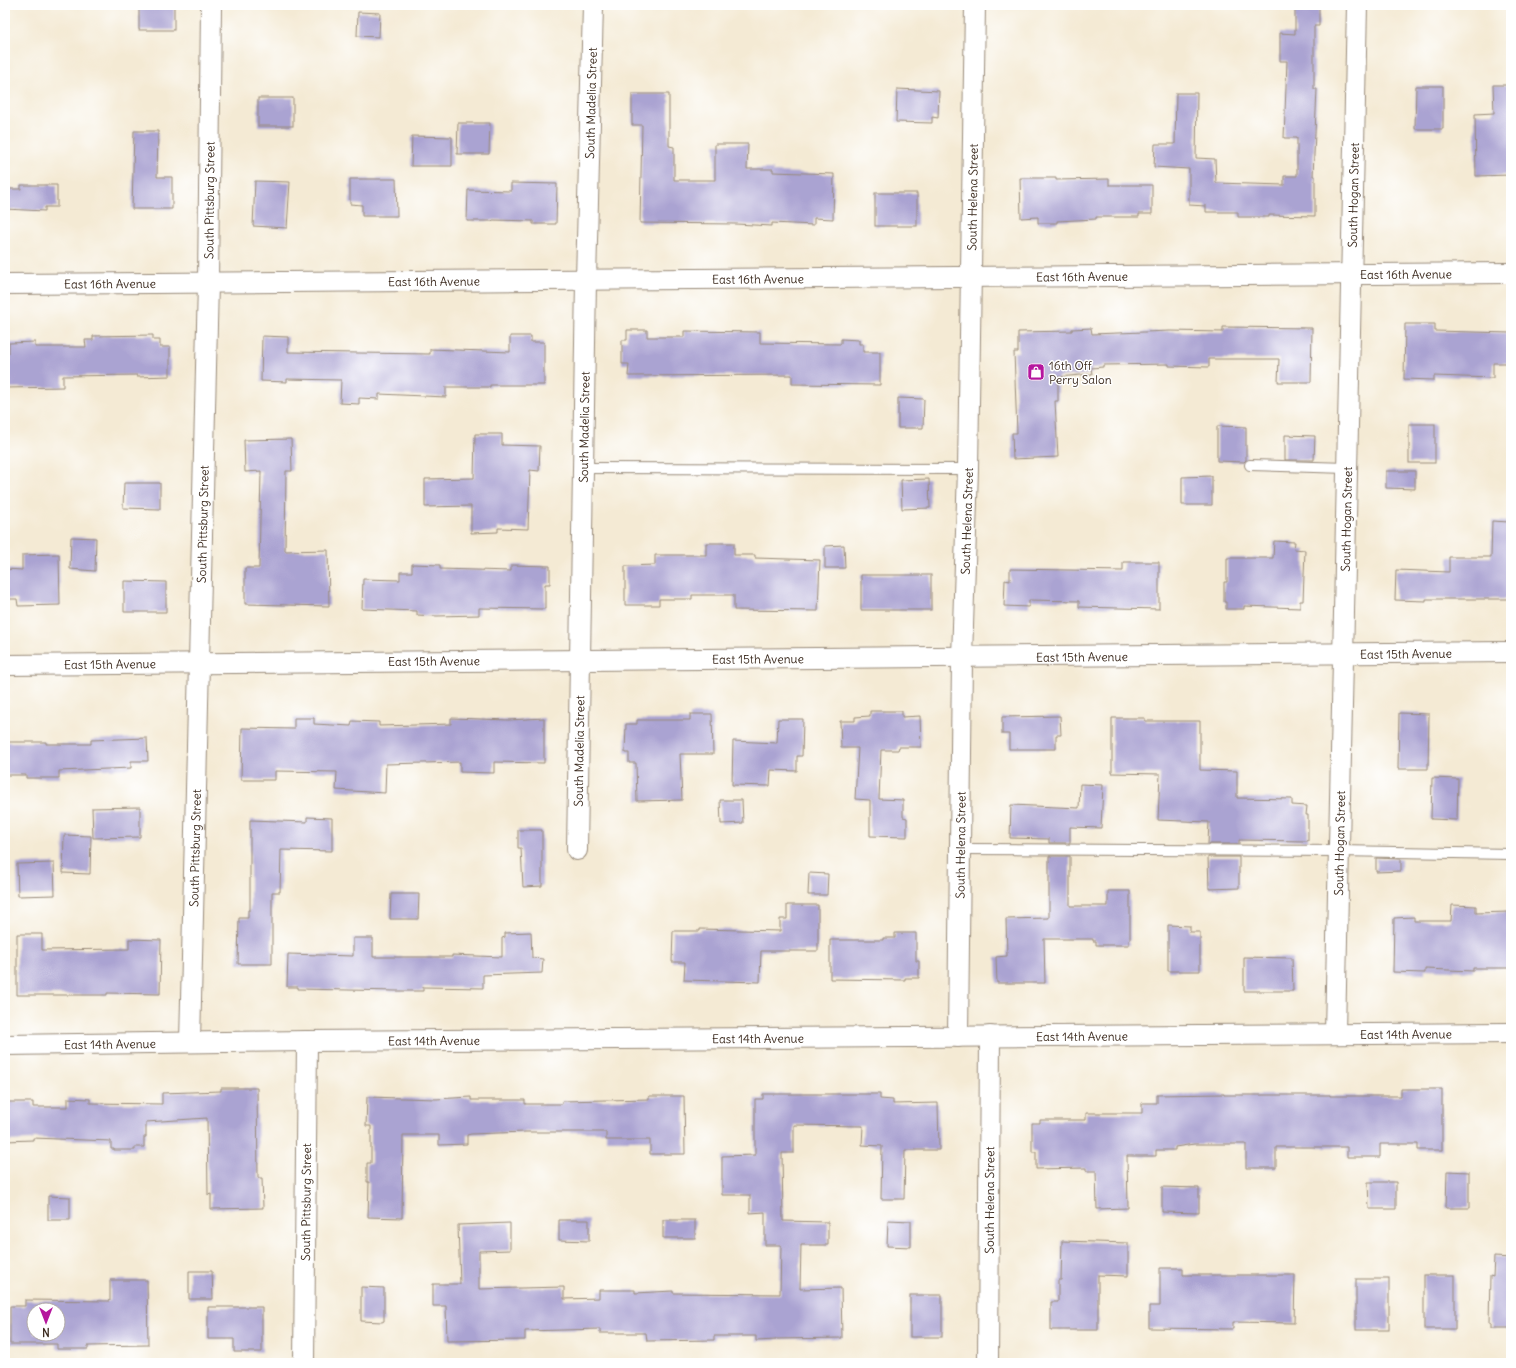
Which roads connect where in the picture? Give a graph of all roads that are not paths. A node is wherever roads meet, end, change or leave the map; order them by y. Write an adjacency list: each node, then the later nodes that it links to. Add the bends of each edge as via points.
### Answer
1 (211, 5): 9 (street, South Pittsburg Street)
2 (593, 5): 8 (street, South Madelia Street)
3 (975, 5): 7 (street, South Helena Street)
4 (1357, 5): 6 (street, South Hogan Street)
5 (1511, 273): 6 (street, East 16th Avenue)
6 (1351, 274): 7 (street, East 16th Avenue); 13 (street, South Hogan Street)
7 (971, 276): 8 (street, East 16th Avenue); 14 (street, South Helena Street)
8 (586, 280): 9 (street, East 16th Avenue); 12 (street, South Madelia Street)
9 (208, 283): 10 (street, East 16th Avenue); 19 (street, South Pittsburg Street)
10 (5, 284)
11 (1250, 465): 13 (lane)
12 (582, 468): 14 (lane); 18 (street, South Madelia Street)
13 (1347, 468): 16 (street, South Hogan Street)
14 (968, 469): 17 (street, South Helena Street)
15 (1511, 652): 16 (street, East 15th Avenue)
16 (1343, 654): 17 (street, East 15th Avenue); 23 (street, South Hogan Street)
17 (962, 658): 18 (street, East 15th Avenue); 21 (street, South Helena Street)
18 (579, 659): 19 (street, East 15th Avenue); 22 (street, South Madelia Street)
19 (199, 662): 20 (street, East 15th Avenue); 30 (street, South Pittsburg Street)
20 (5, 665)
21 (961, 848): 23 (lane); 27 (street, South Helena Street)
22 (577, 850)
23 (1338, 851): 24 (lane); 26 (street, South Hogan Street)
24 (1511, 854)
25 (1511, 1032): 26 (street, East 14th Avenue)
26 (1335, 1033): 28 (street, East 14th Avenue)
27 (958, 1036): 28 (street, East 14th Avenue); 29 (street, East 14th Avenue)
28 (990, 1036): 33 (street, South Helena Street)
29 (307, 1041): 30 (street, East 14th Avenue); 32 (street, South Pittsburg Street)
30 (190, 1042): 31 (street, East 14th Avenue)
31 (5, 1045)
32 (304, 1363)
33 (988, 1363)

